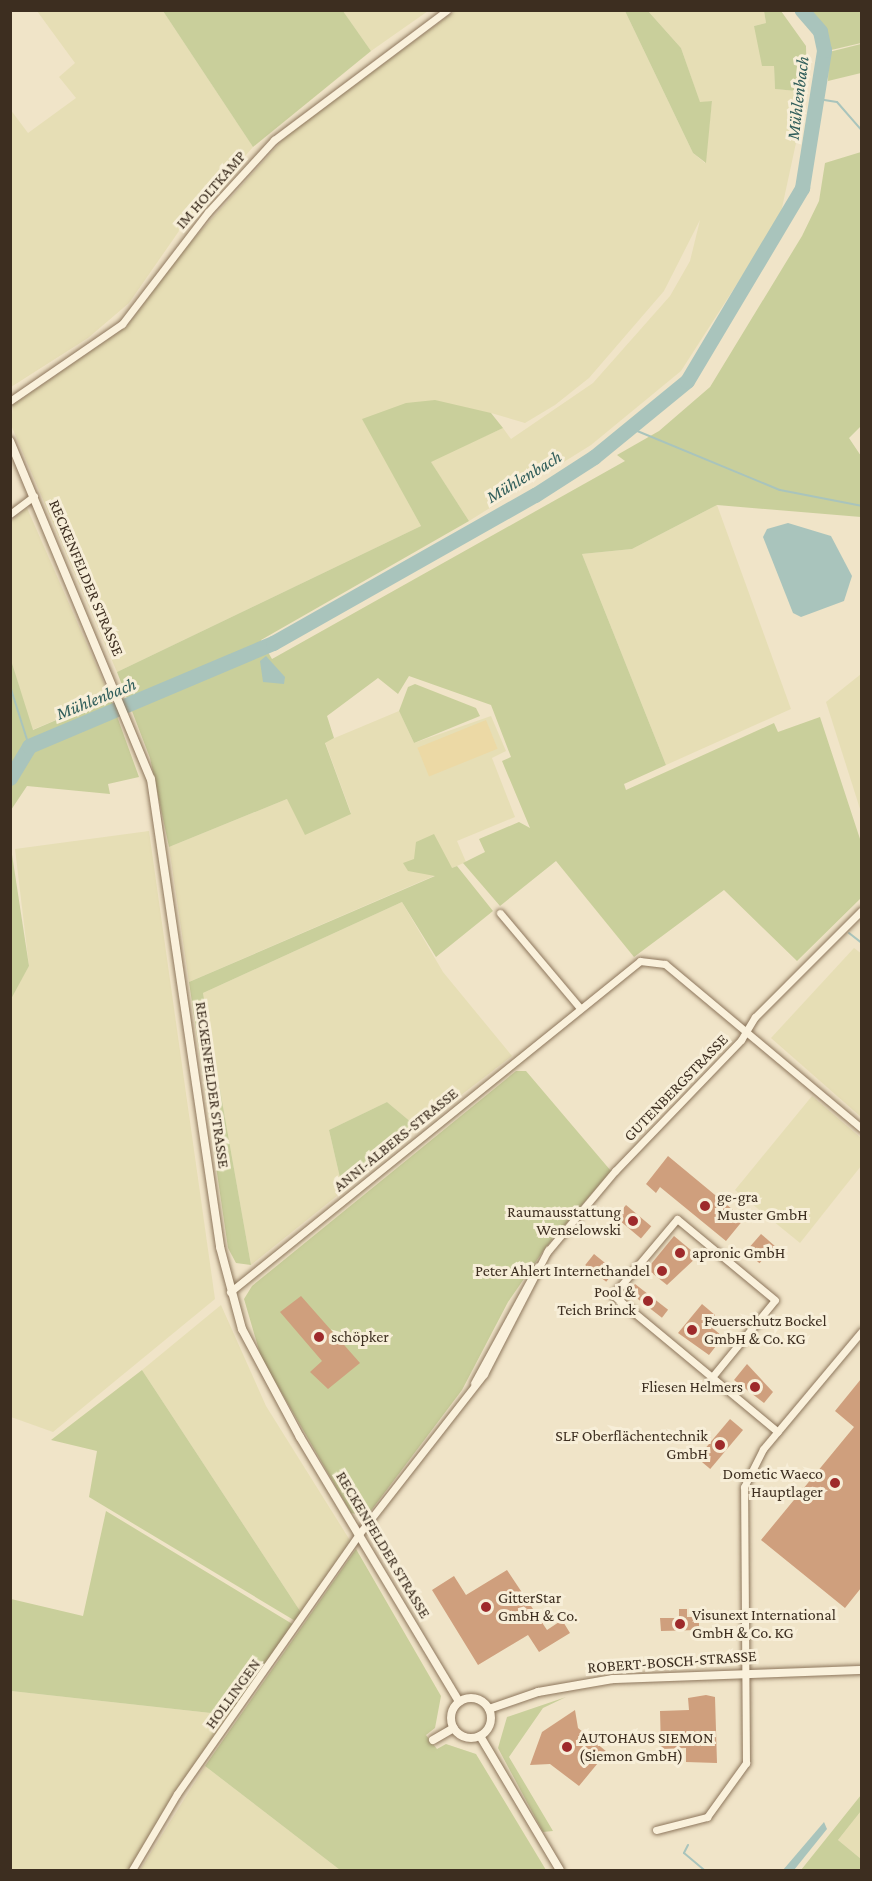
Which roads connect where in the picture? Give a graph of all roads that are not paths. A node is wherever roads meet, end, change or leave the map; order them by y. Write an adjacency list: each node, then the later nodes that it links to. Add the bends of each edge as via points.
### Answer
1 (447, 10): 2 (street, IM HOLTKAMP, via 274,140 208,212 122,324)
2 (10, 401)
3 (10, 441): 4 (street, RECKENFELDER STRASSE)
4 (34, 496): 5 (street); 11 (street, RECKENFELDER STRASSE, via 120,696 151,779)
5 (10, 514)
6 (861, 910): 9 (street)
7 (500, 913): 8 (street)
8 (580, 1008): 9 (street, ANNI-ALBERS-STRASSE, via 630,966 658,960); 11 (street, ANNI-ALBERS-STRASSE)
9 (746, 1031): 10 (street, GUTENBERGSTRASSE); 15 (street, GUTENBERGSTRASSE, via 548,1250 511,1330)
10 (861, 1129)
11 (230, 1292): 15 (street, RECKENFELDER STRASSE, via 256,1360)
12 (861, 1331): 14 (street)
13 (712, 1377): 13 (street, via 613,1295 677,1219 776,1300); 14 (street)
14 (778, 1432): 16 (street, via 752,1467 742,1500)
15 (359, 1534): 18 (street, RECKENFELDER STRASSE); 24 (street, HOLLINGEN, via 177,1794)
16 (746, 1670): 17 (street, ROBERT-BOSCH-STRASSE); 19 (street, ROBERT-BOSCH-STRASSE, via 588,1682 538,1692); 23 (street, via 748,1748 742,1771 707,1817)
17 (861, 1670)
18 (459, 1702): 19 (street, via 472,1698); 20 (street, via 451,1714)
19 (489, 1710): 21 (street, via 488,1727)
20 (454, 1728): 21 (street, via 465,1737); 22 (street)
21 (480, 1736): 25 (street)
22 (433, 1740)
23 (656, 1830)
24 (132, 1870)
25 (561, 1870)

